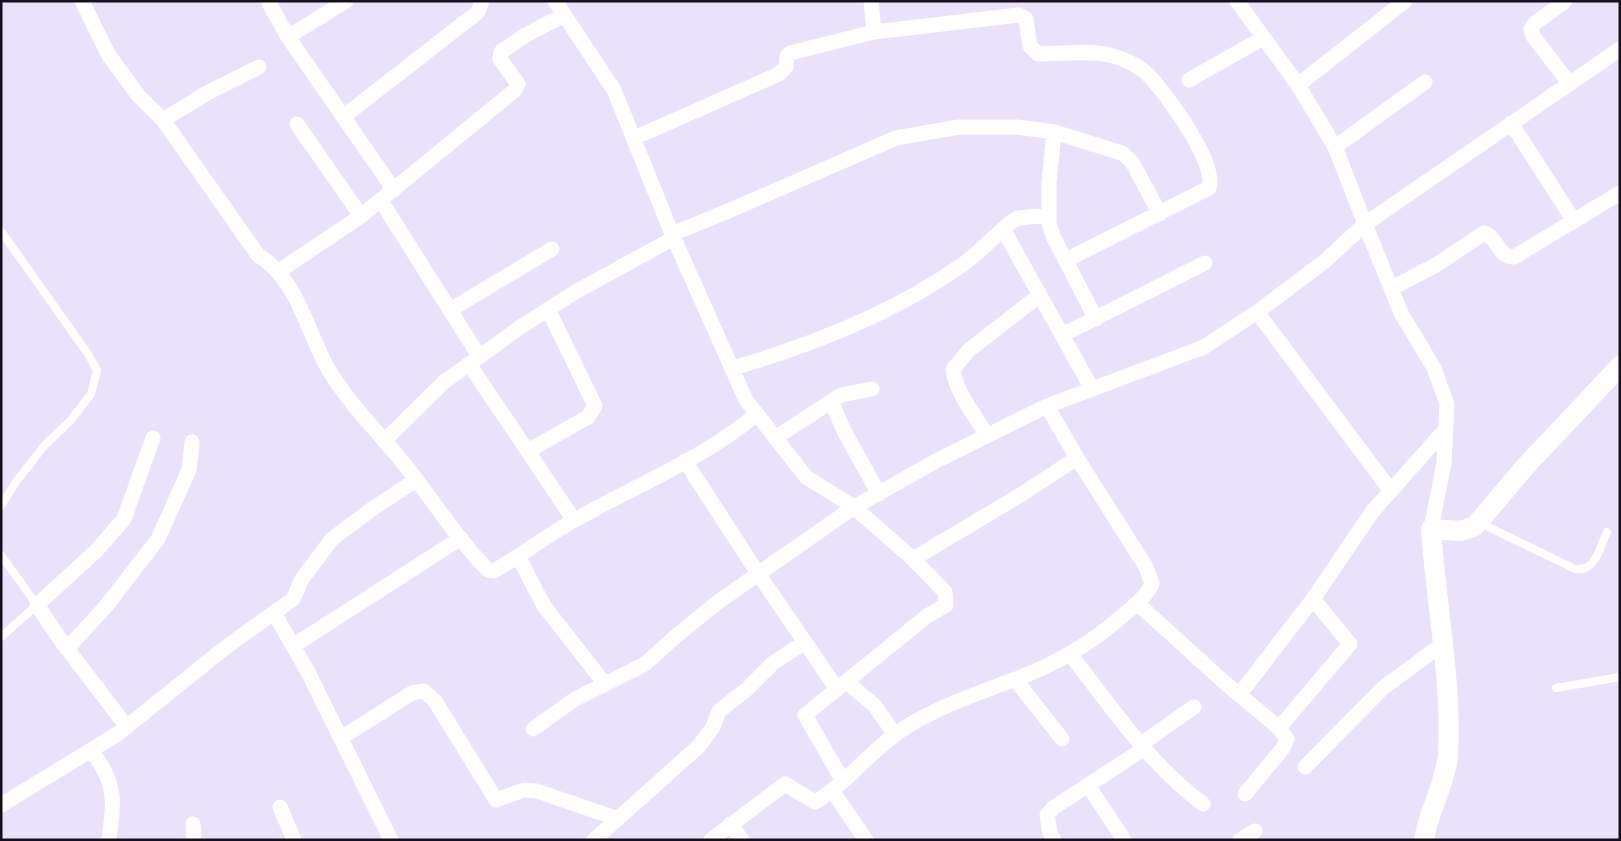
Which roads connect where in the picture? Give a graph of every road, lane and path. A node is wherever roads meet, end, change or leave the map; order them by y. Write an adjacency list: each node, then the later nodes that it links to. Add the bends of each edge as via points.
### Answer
1 (82, 1): 21 (street, via 108,54 138,95)
2 (268, 1): 12 (street)
3 (346, 1): 12 (street)
4 (482, 1): 20 (street, via 478,12)
5 (555, 1): 10 (street)
6 (871, 1): 11 (street)
7 (1238, 1): 13 (street)
8 (1405, 1): 19 (street)
9 (1564, 1): 18 (street, via 1531,29)
10 (564, 15): 25 (street, via 614,90); 27 (street, via 501,52 500,59 518,84 515,90)
11 (874, 32): 25 (street, via 790,53 786,56 784,70 779,74); 30 (street, via 1019,15 1026,19 1030,46 1038,54 1109,55 1135,65 1156,84 1187,127 1210,174 1209,188)
12 (288, 37): 20 (street)
13 (1264, 38): 16 (street); 19 (street)
14 (1620, 49): 18 (street)
15 (259, 67): 21 (street)
16 (1189, 80)
17 (1425, 82): 26 (street)
18 (1570, 83): 22 (street)
19 (1298, 85): 26 (street)
20 (343, 117): 27 (street)
21 (163, 120): 41 (street, via 258,255)
22 (1511, 123): 33 (street); 34 (street)
23 (297, 124): 32 (street)
24 (1054, 132): 30 (street, via 1122,153 1132,162); 31 (street); 37 (street, via 1017,127 960,127 896,138)
25 (634, 138): 37 (street)
26 (1335, 147): 34 (street)
27 (394, 190): 29 (street)
28 (1620, 193): 33 (street)
29 (381, 200): 32 (street); 44 (street)
30 (1160, 214): 39 (street)
31 (1048, 215): 35 (street, via 1018,218); 39 (street, via 1054,238)
32 (362, 216): 41 (street)
33 (1574, 221): 42 (street, via 1514,257 1505,255 1487,234 1480,234 1436,265)
34 (1365, 224): 42 (street); 46 (street, via 1325,261)
35 (1003, 229): 43 (street); 51 (street, via 963,264 916,294 787,352)
36 (1, 231): 69 (lane, via 97,370 91,394 71,420 44,446)
37 (673, 236): 45 (street); 51 (street)
38 (552, 249): 44 (street)
39 (1066, 260): 47 (street)
40 (1205, 263): 47 (street)
41 (279, 271): 61 (street, via 308,322 327,367)
42 (1392, 288): 57 (street, via 1401,313 1437,377 1447,404)
43 (1040, 295): 48 (street); 58 (street, via 969,350 953,369 962,393)
44 (450, 310): 49 (street)
45 (548, 310): 49 (street); 63 (street, via 595,406 588,417)
46 (1257, 312): 53 (street, via 1204,347); 67 (street)
47 (1096, 319): 48 (street)
48 (1062, 335): 53 (street)
49 (474, 360): 61 (street, via 444,382); 63 (street)
50 (1620, 366): 72 (street, via 1524,468)
51 (733, 368): 56 (street, via 746,400)
52 (872, 389): 54 (street, via 854,391)
53 (1092, 390): 55 (street)
54 (831, 401): 60 (street); 68 (street)
55 (1047, 406): 58 (street); 64 (street)
56 (757, 414): 60 (street); 65 (street, via 738,430)
57 (1444, 431): 67 (street); 73 (street, via 1444,463)
58 (987, 436): 68 (street)
59 (153, 438): 82 (street, via 124,519 96,551)
60 (775, 438): 70 (street, via 806,477)
61 (384, 441): 66 (street)
62 (192, 442): 88 (street, via 189,470 158,540 107,606)
63 (528, 451): 71 (street)
64 (1077, 458): 78 (street); 81 (street, via 1150,576 1152,584 1148,593)
65 (685, 462): 71 (street); 79 (street)
66 (416, 480): 75 (street); 83 (street, via 332,539 302,579 293,599)
67 (1391, 491): 80 (street, via 1372,512)
68 (879, 494): 70 (street)
69 (1, 506)
70 (854, 507): 78 (street); 79 (street)
71 (574, 520): 77 (street)
72 (1478, 523): 73 (street, via 1461,531); 74 (lane, via 1582,570 1593,564)
73 (1431, 530): 86 (street)
74 (1607, 532)
75 (461, 538): 77 (street, via 491,572); 87 (street)
76 (1, 555): 82 (lane)
77 (518, 556): 92 (street, via 544,606)
78 (913, 558): 93 (street, via 945,592 946,605 927,616)
79 (759, 575): 85 (street); 92 (street, via 696,620 646,664)
80 (1313, 599): 95 (street); 98 (street, via 1350,644)
81 (1137, 603): 89 (street); 95 (street)
82 (37, 605): 84 (lane); 88 (street)
83 (274, 613): 87 (street); 97 (street, via 226,647)
84 (1, 637)
85 (805, 642): 93 (street); 112 (street, via 773,663 719,711 713,728 699,746)
86 (1444, 643): 105 (street, via 1383,688); 127 (street, via 1449,701 1447,758)
87 (293, 646): 101 (street)
88 (68, 649): 97 (street)
89 (1070, 654): 91 (street); 103 (street)
90 (1620, 677): 94 (lane)
91 (1015, 679): 100 (street, via 953,701); 102 (street)
92 (605, 684): 99 (street, via 575,699)
93 (842, 685): 100 (street, via 875,706); 107 (street, via 805,715)
94 (1556, 688)
95 (1239, 695): 98 (street)
96 (1194, 707): 103 (street)
97 (127, 727): 104 (street)
98 (1279, 728): 108 (street, via 1287,742)
99 (533, 729)
100 (895, 735): 107 (street)
101 (341, 738): 112 (street, via 412,693 424,690 435,702 496,800 524,790 537,791); 119 (street)
102 (1062, 739)
103 (1143, 746): 106 (street); 109 (street, via 1180,787)
104 (91, 750): 110 (street); 116 (street, via 103,766 112,787)
105 (1305, 766)
106 (1088, 785): 124 (street, via 1047,815); 125 (street)
107 (838, 787): 114 (street, via 815,802 786,784); 123 (street)
108 (1245, 794)
109 (1203, 804)
110 (1, 805)
111 (280, 806): 118 (street)
112 (618, 819): 120 (street)
113 (193, 824): 117 (street)
114 (730, 824): 121 (street); 122 (street)
115 (1255, 831): 126 (street)
116 (109, 840)
117 (194, 840)
118 (294, 840)
119 (391, 840)
120 (594, 840)
121 (711, 840)
122 (742, 840)
123 (866, 840)
124 (1054, 840)
125 (1124, 840)
126 (1240, 840)
127 (1424, 840)

